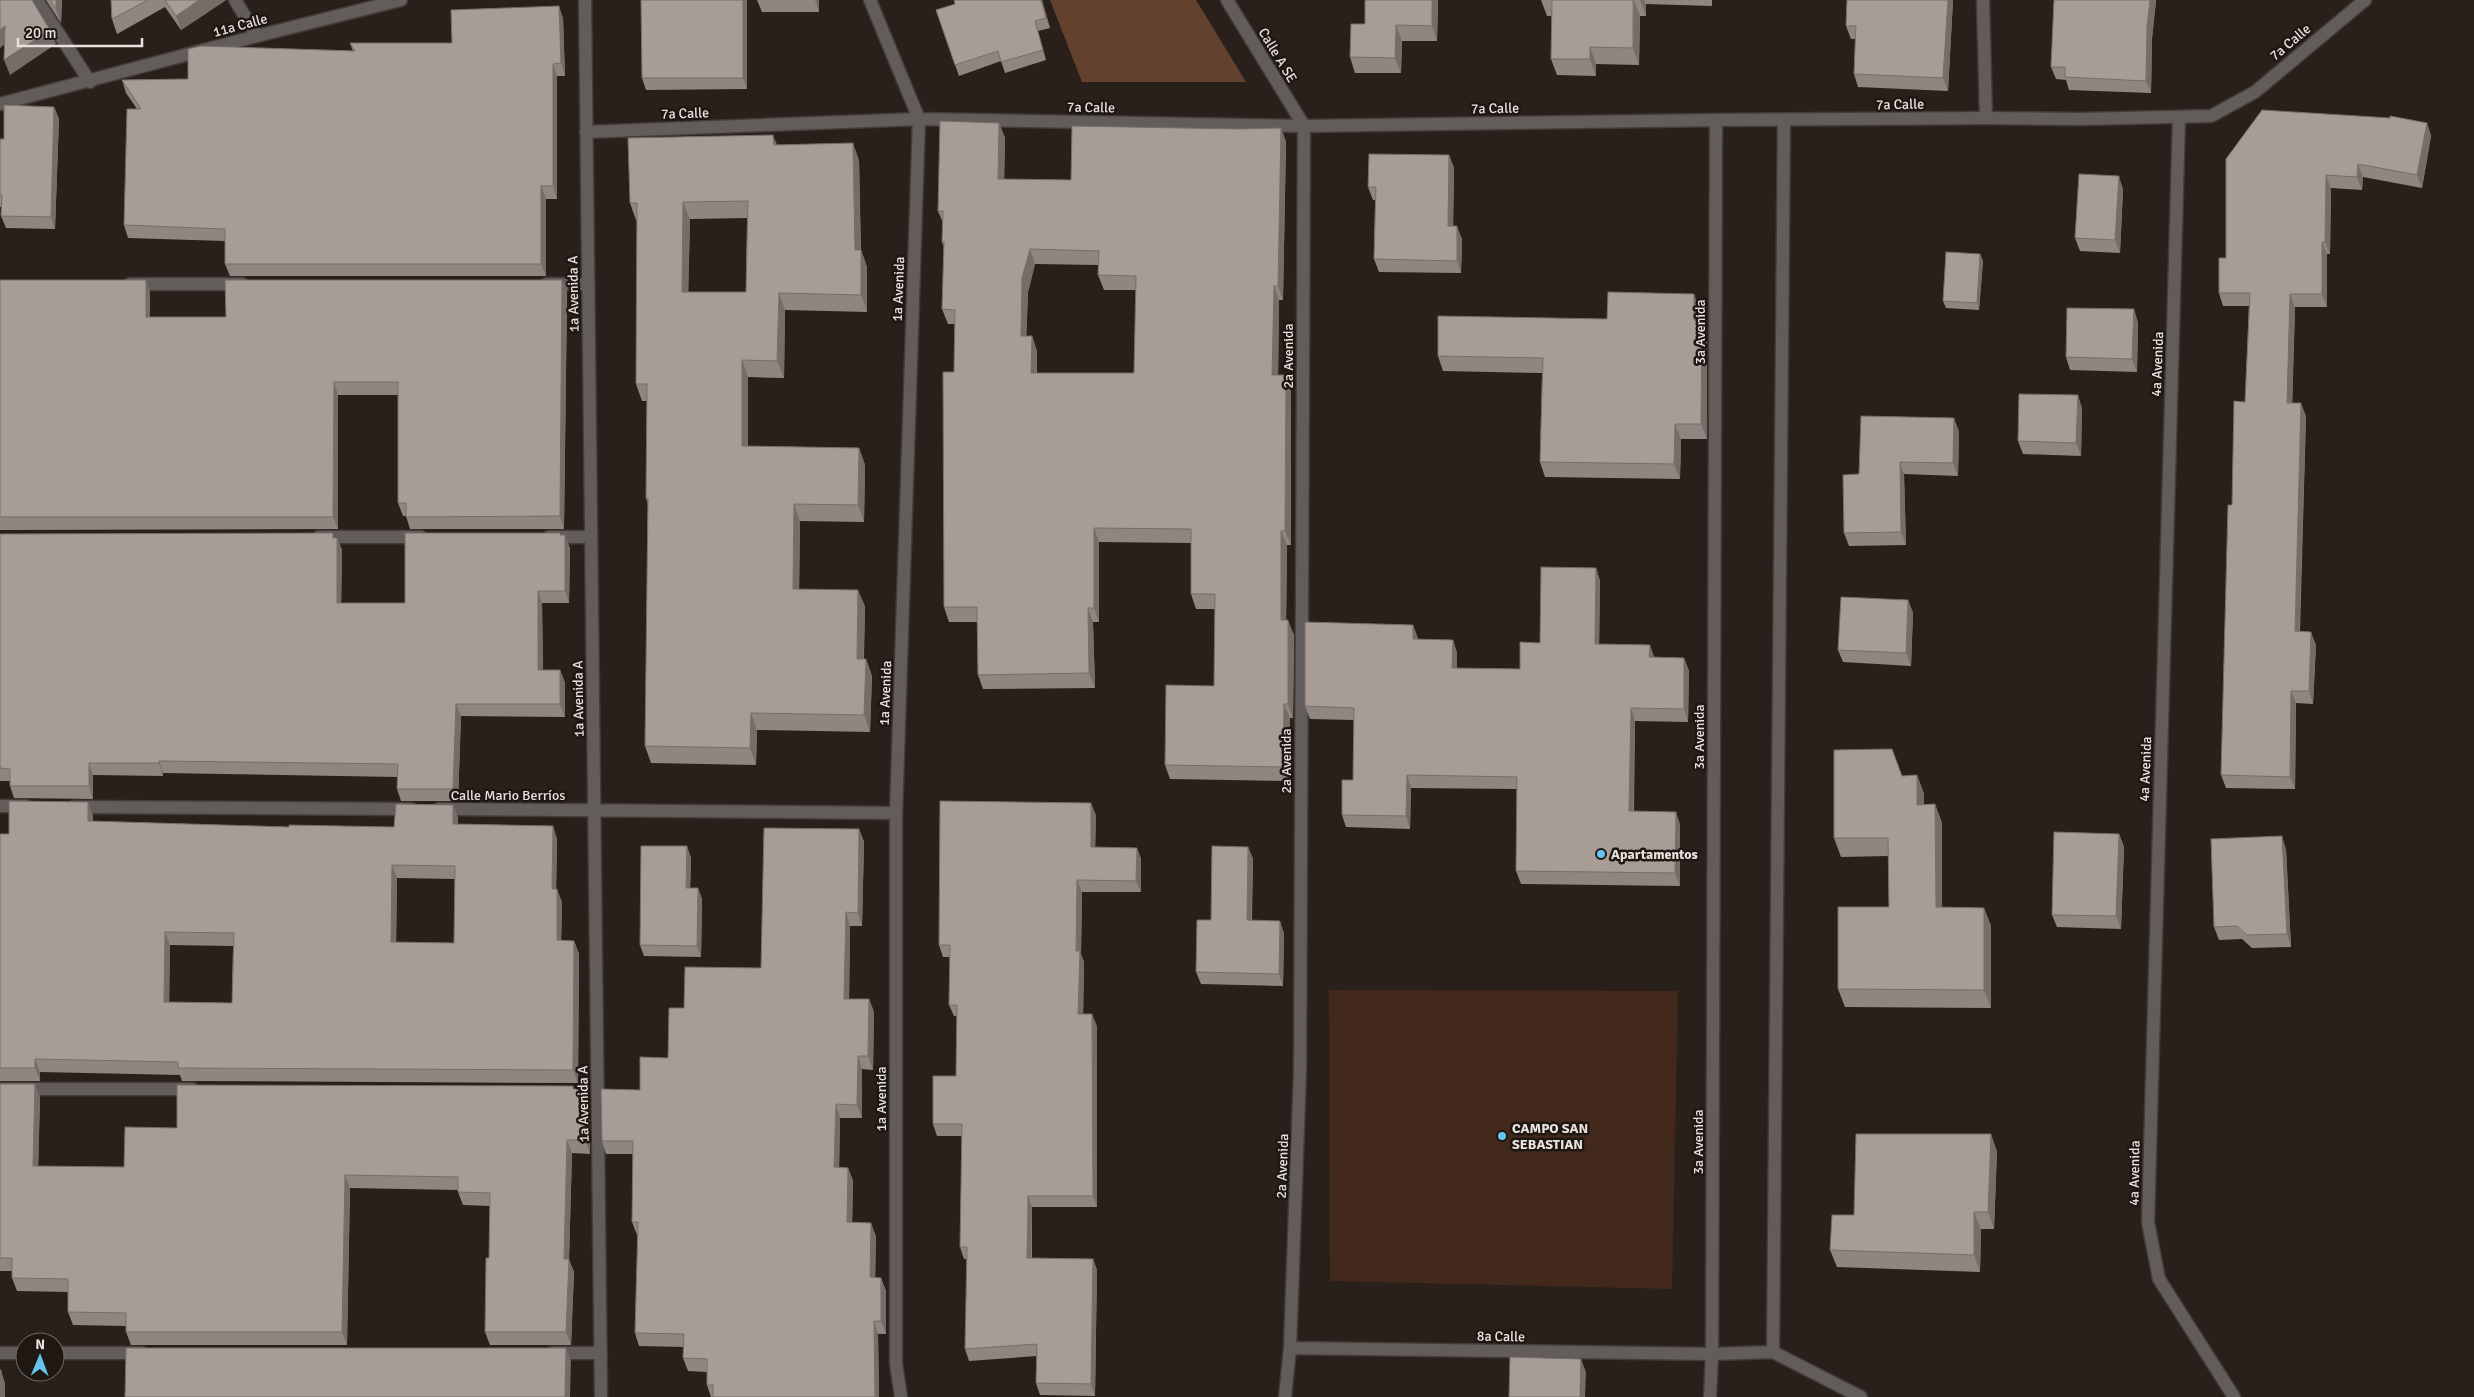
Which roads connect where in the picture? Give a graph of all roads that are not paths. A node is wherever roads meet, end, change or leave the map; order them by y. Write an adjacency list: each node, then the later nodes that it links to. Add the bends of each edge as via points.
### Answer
1 (37, 0): 10 (street)
2 (235, 0): 9 (street)
3 (401, 0): 9 (street, 11a Calle)
4 (585, 0): 18 (street, 1a Avenida A)
5 (870, 0): 14 (street, 1a Avenida)
6 (1227, 0): 17 (street, Calle A SE)
7 (1984, 0): 12 (street)
8 (2365, 0): 13 (street, 7a Calle, via 2255,92 2211,116)
9 (257, 36): 10 (street, 11a Calle)
10 (90, 82): 11 (street, 11a Calle)
11 (0, 104)
12 (1986, 118): 13 (street, 7a Calle); 16 (street, 7a Calle)
13 (2179, 118): 48 (street, 4a Avenida, via 2148,1222 2159,1279)
14 (919, 119): 17 (street, 7a Calle); 18 (street, 7a Calle); 31 (street, 1a Avenida)
15 (1716, 120): 16 (street, 7a Calle); 17 (street, 7a Calle); 42 (street, 3a Avenida)
16 (1784, 120): 35 (street)
17 (1304, 126): 34 (street, 2a Avenida, via 1300,1072)
18 (586, 132): 22 (street, 1a Avenida A)
19 (120, 284): 20 (street)
20 (259, 284)
21 (538, 284): 22 (street)
22 (588, 284): 26 (street, 1a Avenida A)
23 (305, 537): 24 (street)
24 (434, 537)
25 (532, 537): 26 (street)
26 (591, 537): 30 (street, 1a Avenida A)
27 (0, 806): 28 (street)
28 (40, 806)
29 (59, 807): 30 (street, Calle Mario Berríos)
30 (594, 810): 31 (street, Calle Mario Berríos); 37 (street, 1a Avenida A, via 592,1091)
31 (896, 813): 44 (street, 1a Avenida, via 896,1364)
32 (0, 1089): 33 (street)
33 (209, 1089)
34 (1290, 1348): 42 (street, 8a Calle); 45 (street, 2a Avenida)
35 (1773, 1352): 42 (street); 47 (street)
36 (541, 1353): 37 (street)
37 (601, 1353): 43 (street, 1a Avenida A)
38 (0, 1354): 39 (street)
39 (15, 1354)
40 (65, 1354): 41 (street)
41 (154, 1354)
42 (1712, 1354): 46 (street, 3a Avenida)
43 (601, 1397)
44 (901, 1397)
45 (1286, 1397)
46 (1710, 1397)
47 (1861, 1397)
48 (2234, 1397)

